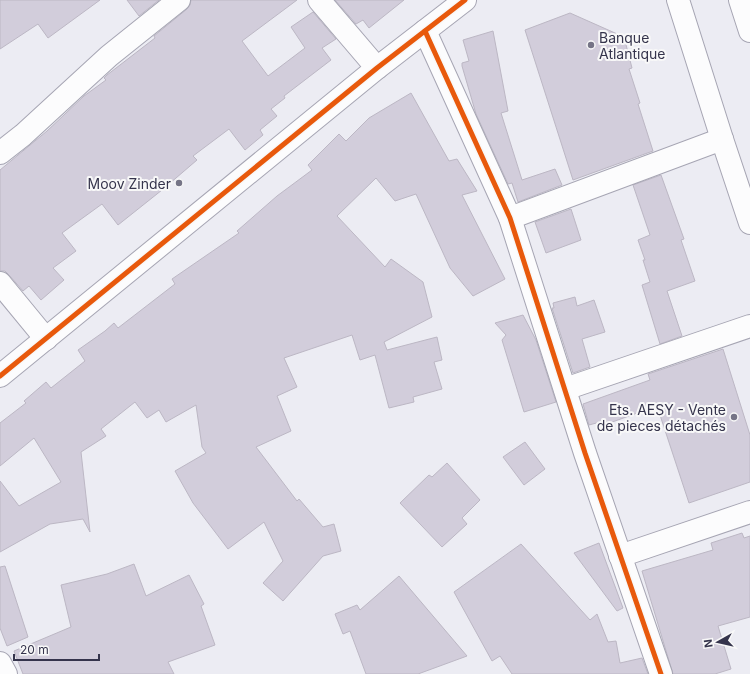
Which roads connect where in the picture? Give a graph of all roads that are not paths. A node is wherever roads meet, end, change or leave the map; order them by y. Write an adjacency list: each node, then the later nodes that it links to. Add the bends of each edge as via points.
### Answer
1 (179, 0): 10 (street, via 109,56)
2 (319, 0): 8 (street)
3 (464, 0): 6 (street)
4 (678, 0): 9 (street)
5 (740, 0): 7 (street)
6 (425, 31): 8 (street); 11 (street)
7 (750, 31)
8 (377, 68): 15 (street)
9 (722, 139): 11 (street); 12 (street)
10 (0, 153)
11 (510, 218): 17 (street)
12 (750, 223)
13 (0, 283): 15 (street)
14 (750, 326): 17 (street)
15 (46, 339): 16 (street)
16 (0, 376)
17 (565, 389): 19 (street)
18 (750, 512): 19 (street)
19 (620, 556): 22 (street)
20 (0, 664): 21 (street)
21 (6, 674)
22 (661, 674)

